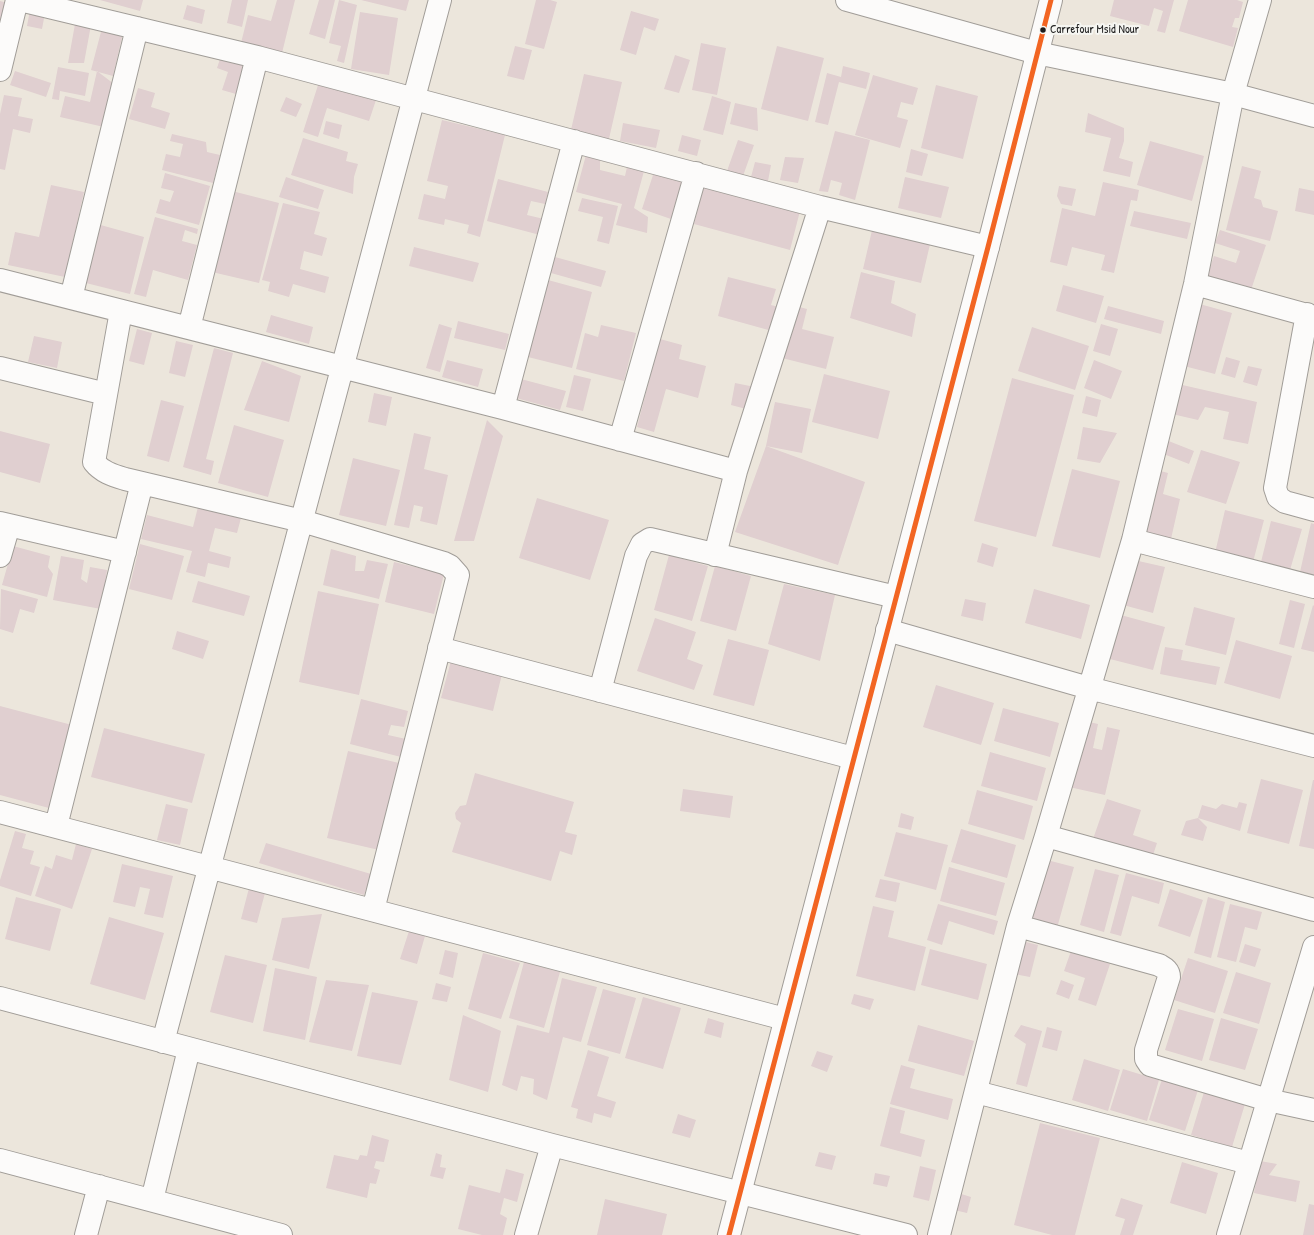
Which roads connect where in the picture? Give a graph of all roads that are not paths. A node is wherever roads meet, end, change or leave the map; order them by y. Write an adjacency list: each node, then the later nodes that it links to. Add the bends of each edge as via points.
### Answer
1 (18, 0): 6 (street); 9 (street)
2 (440, 0): 11 (street)
3 (1051, 0): 7 (street)
4 (1260, 0): 10 (street)
5 (853, 1): 7 (street)
6 (137, 28): 8 (street); 19 (street)
7 (1036, 53): 10 (street); 16 (street)
8 (257, 57): 11 (street); 22 (street)
9 (0, 70)
10 (1233, 94): 12 (street); 18 (street)
11 (414, 99): 13 (street); 23 (street)
12 (1314, 116)
13 (574, 141): 14 (street); 26 (street)
14 (696, 173): 15 (street); 27 (street)
15 (820, 207): 16 (street); 28 (street)
16 (988, 247): 38 (street)
17 (0, 280): 19 (street)
18 (1195, 284): 21 (street); 33 (street)
19 (71, 298): 20 (street)
20 (121, 311): 22 (street); 25 (street)
21 (1310, 315): 30 (street, via 1275,488 1278,497 1285,502)
22 (189, 328): 23 (street)
23 (342, 367): 26 (street); 31 (street)
24 (0, 368): 25 (street)
25 (106, 394): 29 (street, via 94,462 106,473)
26 (502, 408): 27 (street)
27 (620, 440): 28 (street)
28 (736, 471): 35 (street)
29 (142, 483): 31 (street); 34 (street)
30 (1314, 510)
31 (302, 521): 40 (street, via 450,566 458,575); 48 (street)
32 (4, 524): 34 (street); 36 (street)
33 (1133, 540): 37 (street); 41 (street)
34 (125, 552): 46 (street)
35 (715, 555): 38 (street); 42 (street, via 650,539 642,544 636,556)
36 (0, 556)
37 (1314, 588)
38 (896, 597): 39 (street)
39 (887, 630): 41 (street); 44 (street)
40 (439, 648): 42 (street); 49 (street)
41 (1089, 688): 43 (street); 47 (street)
42 (600, 691): 44 (street)
43 (1314, 746)
44 (853, 758): 54 (street)
45 (0, 812): 46 (street)
46 (56, 826): 48 (street)
47 (1046, 836): 50 (street); 51 (street)
48 (210, 867): 49 (street); 55 (street)
49 (373, 910): 54 (street)
50 (1314, 910)
51 (1018, 926): 57 (street); 58 (street, via 1166,969 1169,977 1146,1050 1146,1059 1150,1064)
52 (1314, 947): 58 (street)
53 (0, 998): 55 (street)
54 (785, 1019): 64 (street)
55 (164, 1042): 56 (street)
56 (189, 1049): 60 (street); 65 (street)
57 (976, 1092): 62 (street); 72 (street)
58 (1268, 1100): 59 (street); 62 (street)
59 (1314, 1110)
60 (552, 1145): 64 (street); 69 (street)
61 (0, 1160): 63 (street)
62 (1249, 1163): 73 (street)
63 (99, 1186): 65 (street); 67 (street)
64 (740, 1193): 70 (street); 71 (street)
65 (152, 1200): 66 (street)
66 (242, 1230): 68 (street)
67 (86, 1235)
68 (281, 1235)
69 (526, 1235)
70 (729, 1235)
71 (906, 1235)
72 (938, 1235)
73 (1228, 1235)

